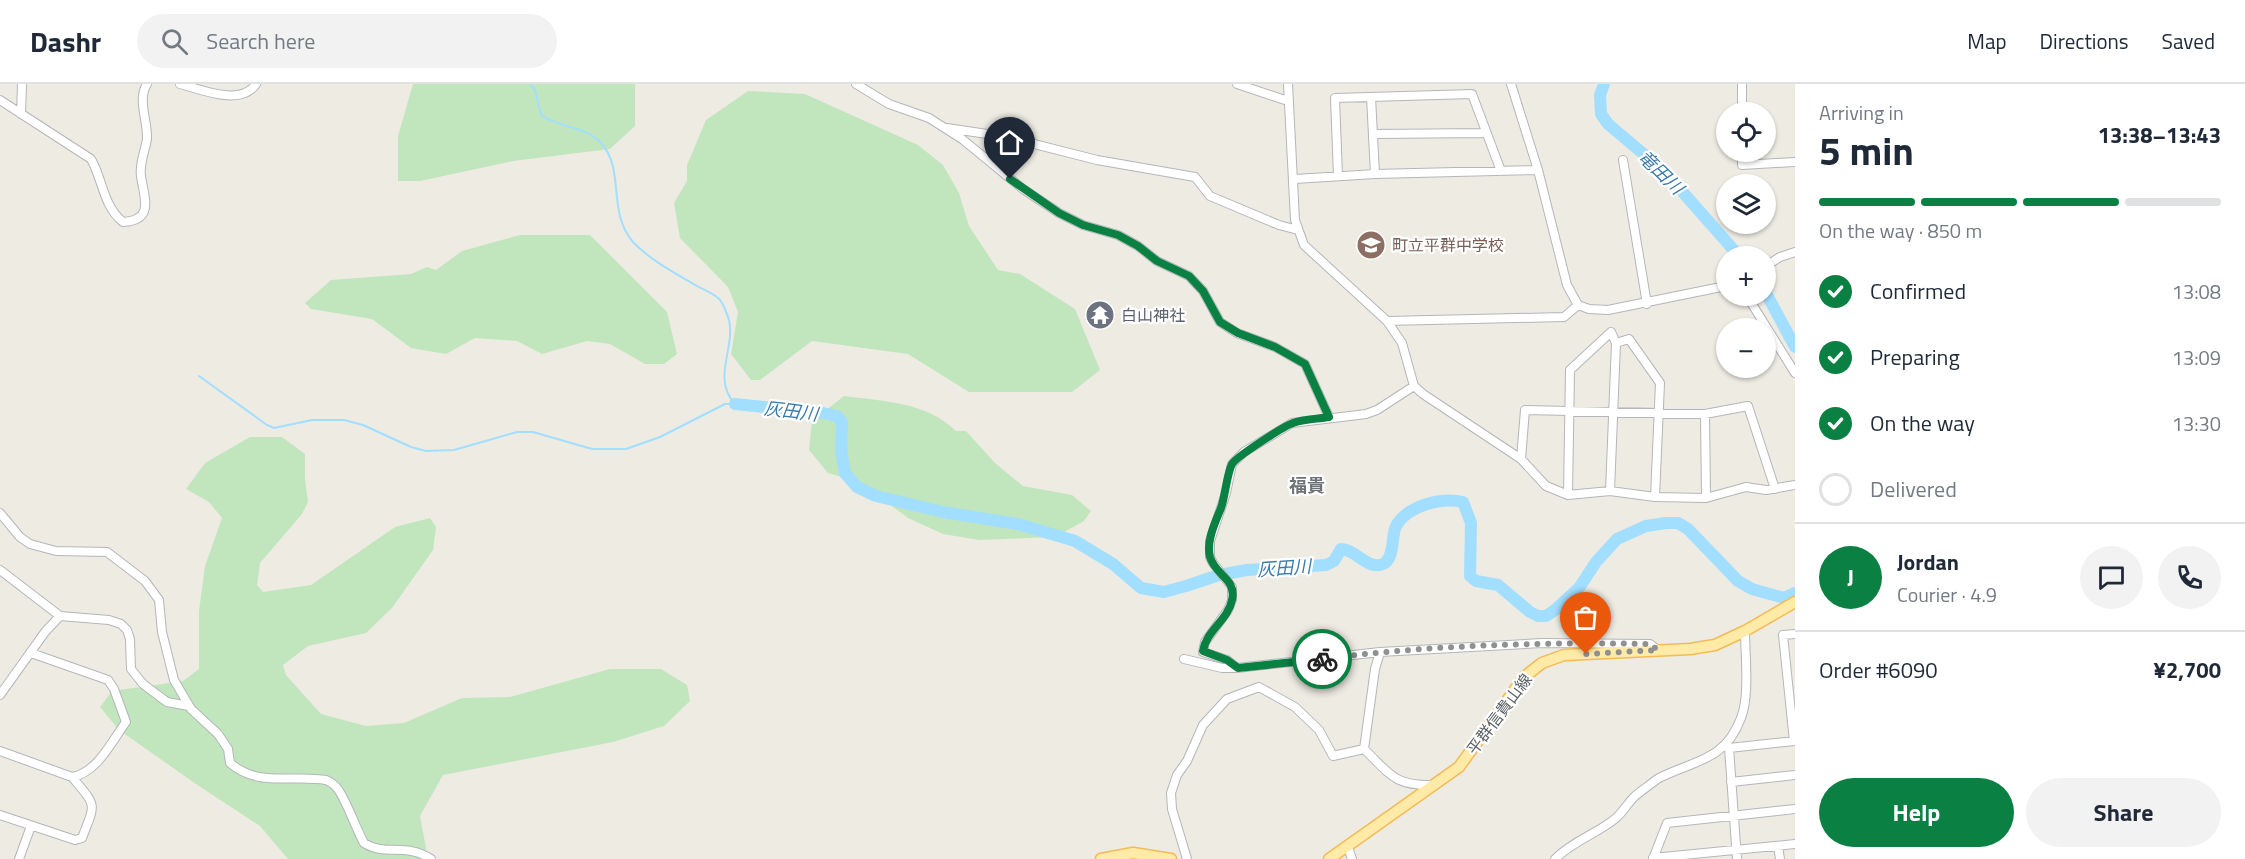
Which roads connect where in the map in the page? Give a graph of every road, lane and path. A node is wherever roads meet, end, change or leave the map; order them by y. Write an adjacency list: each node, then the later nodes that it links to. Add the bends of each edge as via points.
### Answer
1 (22, 84): 14 (street)
2 (147, 84): 14 (street, via 147,141 141,159 145,208 134,221 123,222 110,209 91,159)
3 (180, 84): 4 (street, via 235,95 252,90)
4 (256, 84)
5 (856, 84): 15 (street)
6 (1288, 84): 12 (street)
7 (1511, 84): 21 (street)
8 (1742, 84): 13 (street)
9 (1243, 85): 12 (street)
10 (1371, 97): 16 (street, via 1472,94); 17 (street); 24 (street, via 1335,98)
11 (0, 100): 14 (street)
12 (1288, 101): 25 (street)
13 (1742, 102)
14 (21, 114)
15 (943, 128): 26 (street, via 1007,137 1097,160 1195,177 1210,196); 41 (street, via 1059,213 1118,235 1157,261 1189,276 1203,291 1220,322 1305,364)
16 (1486, 132): 17 (street); 22 (street)
17 (1373, 134): 23 (street)
18 (1623, 160): 30 (street)
19 (1742, 162): 20 (street)
20 (1795, 162)
21 (1538, 170): 22 (street); 31 (street, via 1566,285)
22 (1501, 171): 23 (street)
23 (1375, 174): 24 (street)
24 (1338, 176): 25 (street)
25 (1295, 179): 26 (street)
26 (1298, 230): 33 (street, via 1313,254)
27 (1795, 252): 28 (street)
28 (1776, 261)
29 (1716, 288): 30 (street)
30 (1647, 304): 31 (street, via 1608,310)
31 (1578, 305): 33 (street, via 1564,317)
32 (1753, 306): 35 (street)
33 (1387, 321): 36 (street, via 1402,343)
34 (1616, 343): 37 (street, via 1611,332 1570,370); 38 (street); 39 (street, via 1629,339 1660,383)
35 (1795, 373)
36 (1414, 386): 41 (street, via 1371,412); 42 (street)
37 (1568, 410): 38 (street); 42 (street, via 1525,410); 46 (street)
38 (1614, 412): 39 (street); 45 (street)
39 (1659, 413): 40 (street); 47 (street)
40 (1705, 414): 44 (street, via 1748,406); 48 (street)
41 (1329, 417): 59 (street, via 1292,423 1244,452 1232,464 1210,541 1210,556 1232,587 1232,600 1203,651)
42 (1521, 459): 46 (street, via 1546,486)
43 (1795, 485): 44 (street)
44 (1775, 489): 48 (street, via 1746,487)
45 (1610, 491): 46 (street); 47 (street)
46 (1568, 495)
47 (1655, 497): 48 (street)
48 (1706, 498)
49 (0, 513): 61 (street, via 30,544 56,551 107,552 145,581 159,600 170,665)
50 (0, 570): 52 (street)
51 (1795, 602): 53 (main road, 平群信貴山線)
52 (60, 616): 57 (street); 61 (street, via 120,624 130,639 131,669 143,684 167,702)
53 (1745, 631): 55 (main road, 平群信貴山線, via 1715,645); 63 (street, via 1742,716)
54 (1795, 634): 62 (street, via 1783,635)
55 (1658, 650): 56 (street, via 1650,644 1574,643); 69 (main road, 平群信貴山線, via 1564,655 1542,663 1524,677 1459,767)
56 (1380, 652): 59 (street); 64 (street)
57 (31, 653): 60 (street); 67 (street, via 108,680 126,722 92,768)
58 (1184, 659): 59 (street)
59 (1238, 668)
60 (0, 695)
61 (189, 706): 79 (street, via 218,734 228,749 230,763 239,771 279,779 328,780 337,788 364,843 384,850 412,850)
62 (1795, 741): 63 (street)
63 (1727, 748): 68 (street); 85 (street, via 1658,778 1636,794 1616,818 1567,847)
64 (1364, 749): 69 (street, via 1395,780 1415,786); 82 (street, via 1334,756 1319,730 1295,708 1259,687 1227,699 1203,725 1172,793 1172,809)
65 (0, 751): 67 (street)
66 (1795, 775): 68 (street)
67 (72, 777): 73 (street, via 91,800 93,809 82,838 75,840)
68 (1731, 782): 72 (street)
69 (1435, 785): 76 (main road, 平群信貴山線)
70 (1795, 809): 72 (street)
71 (0, 815): 73 (street)
72 (1734, 816): 77 (street); 86 (street, via 1667,823)
73 (31, 826): 78 (street)
74 (1795, 844): 75 (street)
75 (1778, 846): 77 (street); 87 (street)
76 (1348, 847): 83 (main road, 平群信貴山線); 84 (street)
77 (1737, 855): 86 (street)
78 (19, 859)
79 (431, 859)
80 (1101, 859): 81 (main road, via 1133,853)
81 (1171, 859)
82 (1187, 859)
83 (1329, 859)
84 (1352, 859)
85 (1555, 859)
86 (1653, 859)
87 (1780, 859)

